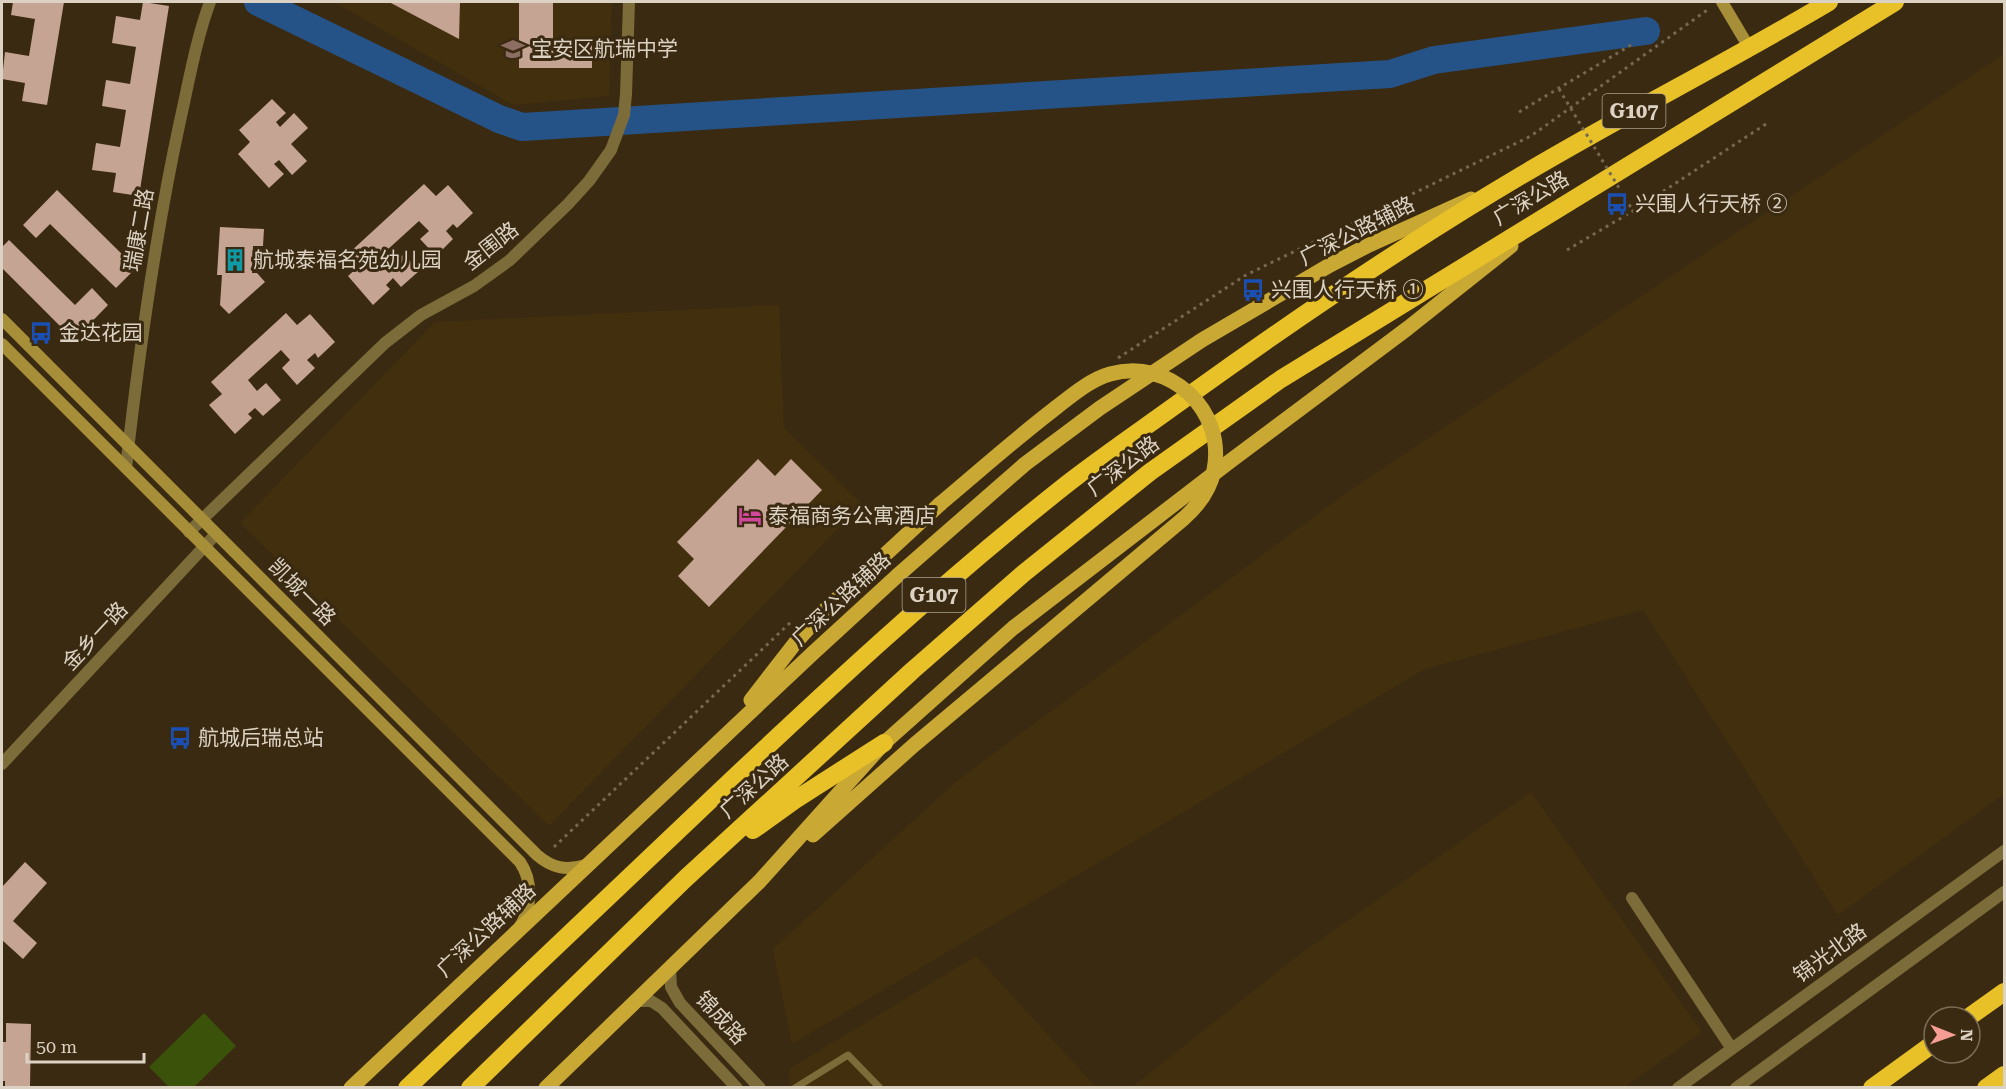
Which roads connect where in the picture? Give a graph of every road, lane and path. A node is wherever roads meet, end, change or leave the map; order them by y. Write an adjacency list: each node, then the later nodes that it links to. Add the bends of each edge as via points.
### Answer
1 (210, 2): 17 (street, 瑞康二路, via 189,79 162,209)
2 (629, 2): 19 (street, 金围路, via 624,115 611,150 589,181 510,260 403,328)
3 (1722, 2): 7 (street)
4 (1829, 2): 7 (highway, 广深公路 / G107)
5 (1895, 2): 12 (highway, 广深公路 / G107)
6 (1631, 45): 8 (path)
7 (1750, 49): 11 (highway, 广深公路 / G107)
8 (1559, 89): 9 (path); 13 (path, bridge)
9 (1519, 112)
10 (1766, 124): 13 (path)
11 (1520, 176): 24 (main road, 广深公路辅路, via 1330,265 1202,340 1100,408 1025,464 922,553); 41 (highway, 广深公路 / G107, via 1264,342 1070,482 999,540 792,723)
12 (1558, 208): 23 (main road, via 1408,328 1013,628); 28 (highway, 广深公路 / G107, via 1281,379 1142,479 913,670)
13 (1633, 210): 14 (path)
14 (1567, 250)
15 (2, 319): 17 (street, 凯城一路)
16 (2, 344): 18 (street, 凯城一路)
17 (128, 446): 18 (street, 瑞康二路); 19 (street, 凯城一路)
18 (126, 468): 20 (street, 凯城一路)
19 (202, 519): 20 (street, 金围路); 21 (street, 凯城一路)
20 (189, 532): 22 (street, 凯城一路)
21 (216, 534): 22 (street, 金乡一路); 27 (street, 凯城一路, via 537,855 555,867)
22 (204, 547): 25 (street, 金乡一路); 32 (street, 凯城一路, via 520,862 529,892)
23 (884, 743): 28 (highway, via 795,800); 29 (main road)
24 (711, 748): 27 (main road, 广深公路辅路); 29 (main road, bridge, via 825,610 940,504 1096,379 1131,371 1152,372 1178,384 1199,403 1215,443 1214,472 1202,498 1183,519 923,737)
25 (2, 764)
26 (2004, 851): 37 (street, 锦光北路)
27 (586, 865): 32 (main road, 广深公路辅路)
28 (686, 878): 42 (highway, 广深公路 / G107)
29 (759, 882): 33 (main road)
30 (2004, 892): 49 (street)
31 (1632, 898): 37 (street)
32 (518, 929): 40 (main road, 广深公路辅路)
33 (670, 968): 35 (main road); 45 (street, 锦成路, via 671,987 680,1004)
34 (2004, 992): 36 (highway)
35 (635, 1001): 43 (main road); 44 (street, 锦成路, via 651,1001 662,1008)
36 (1982, 1008)
37 (1732, 1049): 48 (street, 锦光北路)
38 (1922, 1051): 50 (highway)
39 (2004, 1075): 51 (highway)
40 (351, 1088)
41 (407, 1088)
42 (470, 1088)
43 (546, 1088)
44 (737, 1088)
45 (760, 1088)
46 (795, 1088): 47 (lane, via 848,1055)
47 (880, 1088)
48 (1678, 1088)
49 (1736, 1088)
50 (1872, 1088)
51 (1986, 1088)

